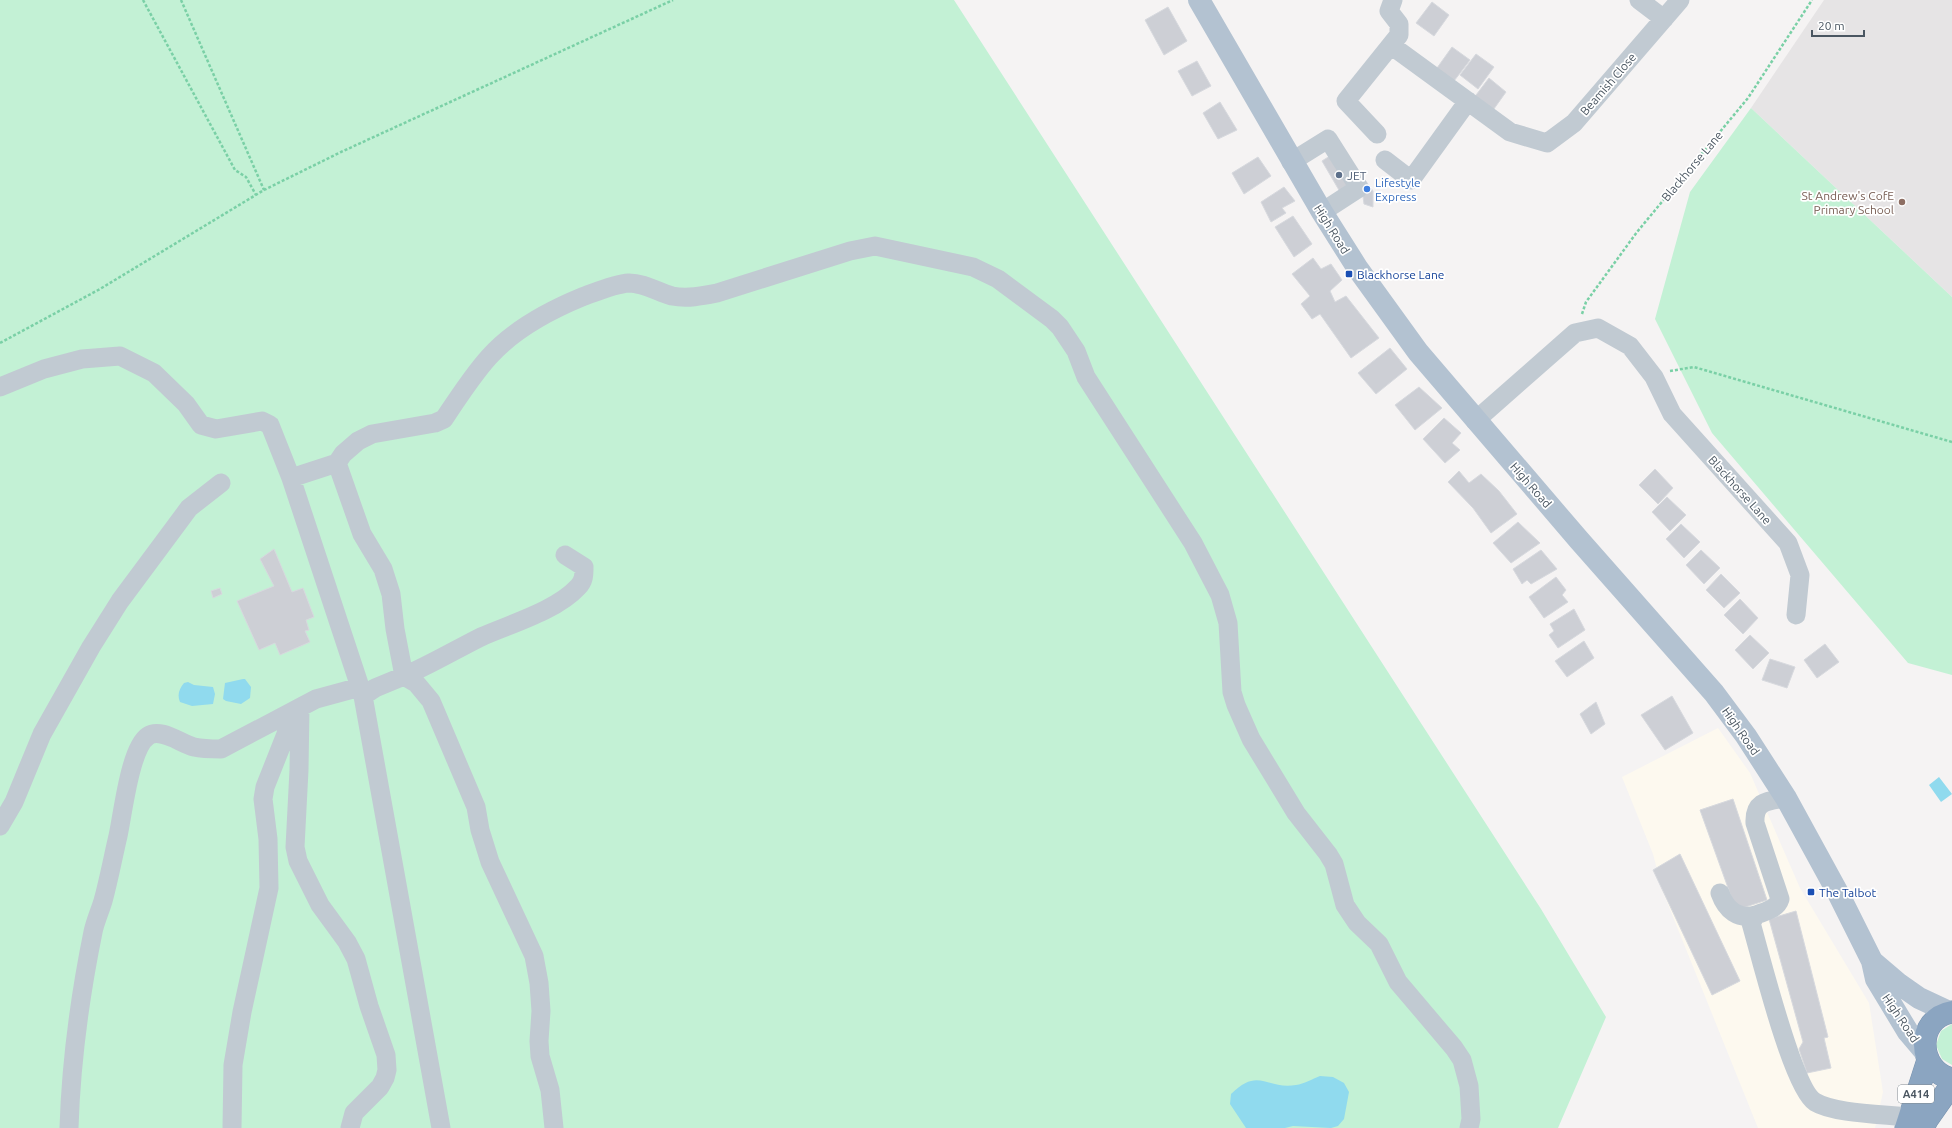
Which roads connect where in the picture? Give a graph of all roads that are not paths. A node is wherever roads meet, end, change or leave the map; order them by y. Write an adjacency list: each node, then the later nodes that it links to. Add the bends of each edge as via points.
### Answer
1 (1199, 0): 10 (main road, High Road)
2 (1394, 0): 6 (street, via 1389,11 1400,28)
3 (1640, 0): 5 (street)
4 (1680, 0): 5 (street, Beamish Close)
5 (1664, 19): 7 (street, Beamish Close, via 1574,124 1547,143 1510,132)
6 (1392, 46): 7 (street); 8 (street, via 1346,101)
7 (1468, 101): 9 (street, via 1411,180)
8 (1377, 134)
9 (1385, 160)
10 (1291, 162): 11 (main road, High Road); 11 (street, via 1328,139 1359,188)
11 (1322, 212): 13 (main road, High Road, via 1358,269 1404,333)
12 (0, 386): 15 (street, via 44,369 74,361 120,356 154,373 186,404 201,425 216,429 262,421 270,425)
13 (1475, 421): 18 (street, Blackhorse Lane, via 1575,333 1598,328 1630,346 1652,375 1672,414 1788,543 1800,575); 22 (main road, High Road, via 1714,693 1746,736)
14 (337, 463): 15 (street); 19 (street, via 362,534 386,578 391,594 394,629); 37 (street, via 358,441 372,434 435,423 444,419 489,357 510,337 537,318 581,298 616,286 628,283 671,296 700,296 850,251 876,246 973,267 998,279 1052,319 1070,339 1086,376 1193,543 1225,609 1232,692 1242,721 1296,813 1331,859 1345,905 1357,923 1379,944 1398,982 1462,1060 1469,1086)
15 (291, 478): 20 (street)
16 (221, 482): 23 (street, via 189,508 120,601 42,734 14,802)
17 (565, 554): 19 (street, via 584,567 584,577 580,586 570,594 532,616 482,637)
18 (1796, 616)
19 (404, 676): 20 (street); 36 (street, via 416,683 431,701 476,807 490,862 534,956 541,1004 540,1056 550,1090)
20 (362, 692): 21 (street, via 316,699); 35 (street)
21 (300, 708): 32 (street, via 221,749 192,746 165,735 154,734 149,735 140,744 134,757 104,900 87,965 73,1074); 33 (street, via 286,734 265,787 263,799 268,839 269,888 233,1065); 34 (street, via 295,847 298,861 320,905 356,958 386,1055 385,1078 380,1087 354,1113)
22 (1786, 798): 25 (street, via 1765,802 1754,814 1780,899 1777,906); 26 (main road, High Road)
23 (0, 826)
24 (1720, 894): 25 (street, via 1734,913 1748,917)
25 (1756, 914): 31 (street, via 1751,923 1787,1044 1808,1096 1816,1102 1836,1109)
26 (1872, 961): 27 (main road, High Road, via 1919,998); 28 (main road, High Road, via 1876,978 1908,1032)
27 (1951, 1012): 28 (highway, A414, via 1932,1023 1924,1042)
28 (1926, 1056): 29 (highway, A414, via 1939,1073); 31 (highway, A414)
29 (1952, 1078)
30 (1952, 1084): 31 (highway, A414)
31 (1917, 1123)
32 (70, 1128)
33 (232, 1128)
34 (350, 1128)
35 (441, 1128)
36 (554, 1128)
37 (1469, 1128)

